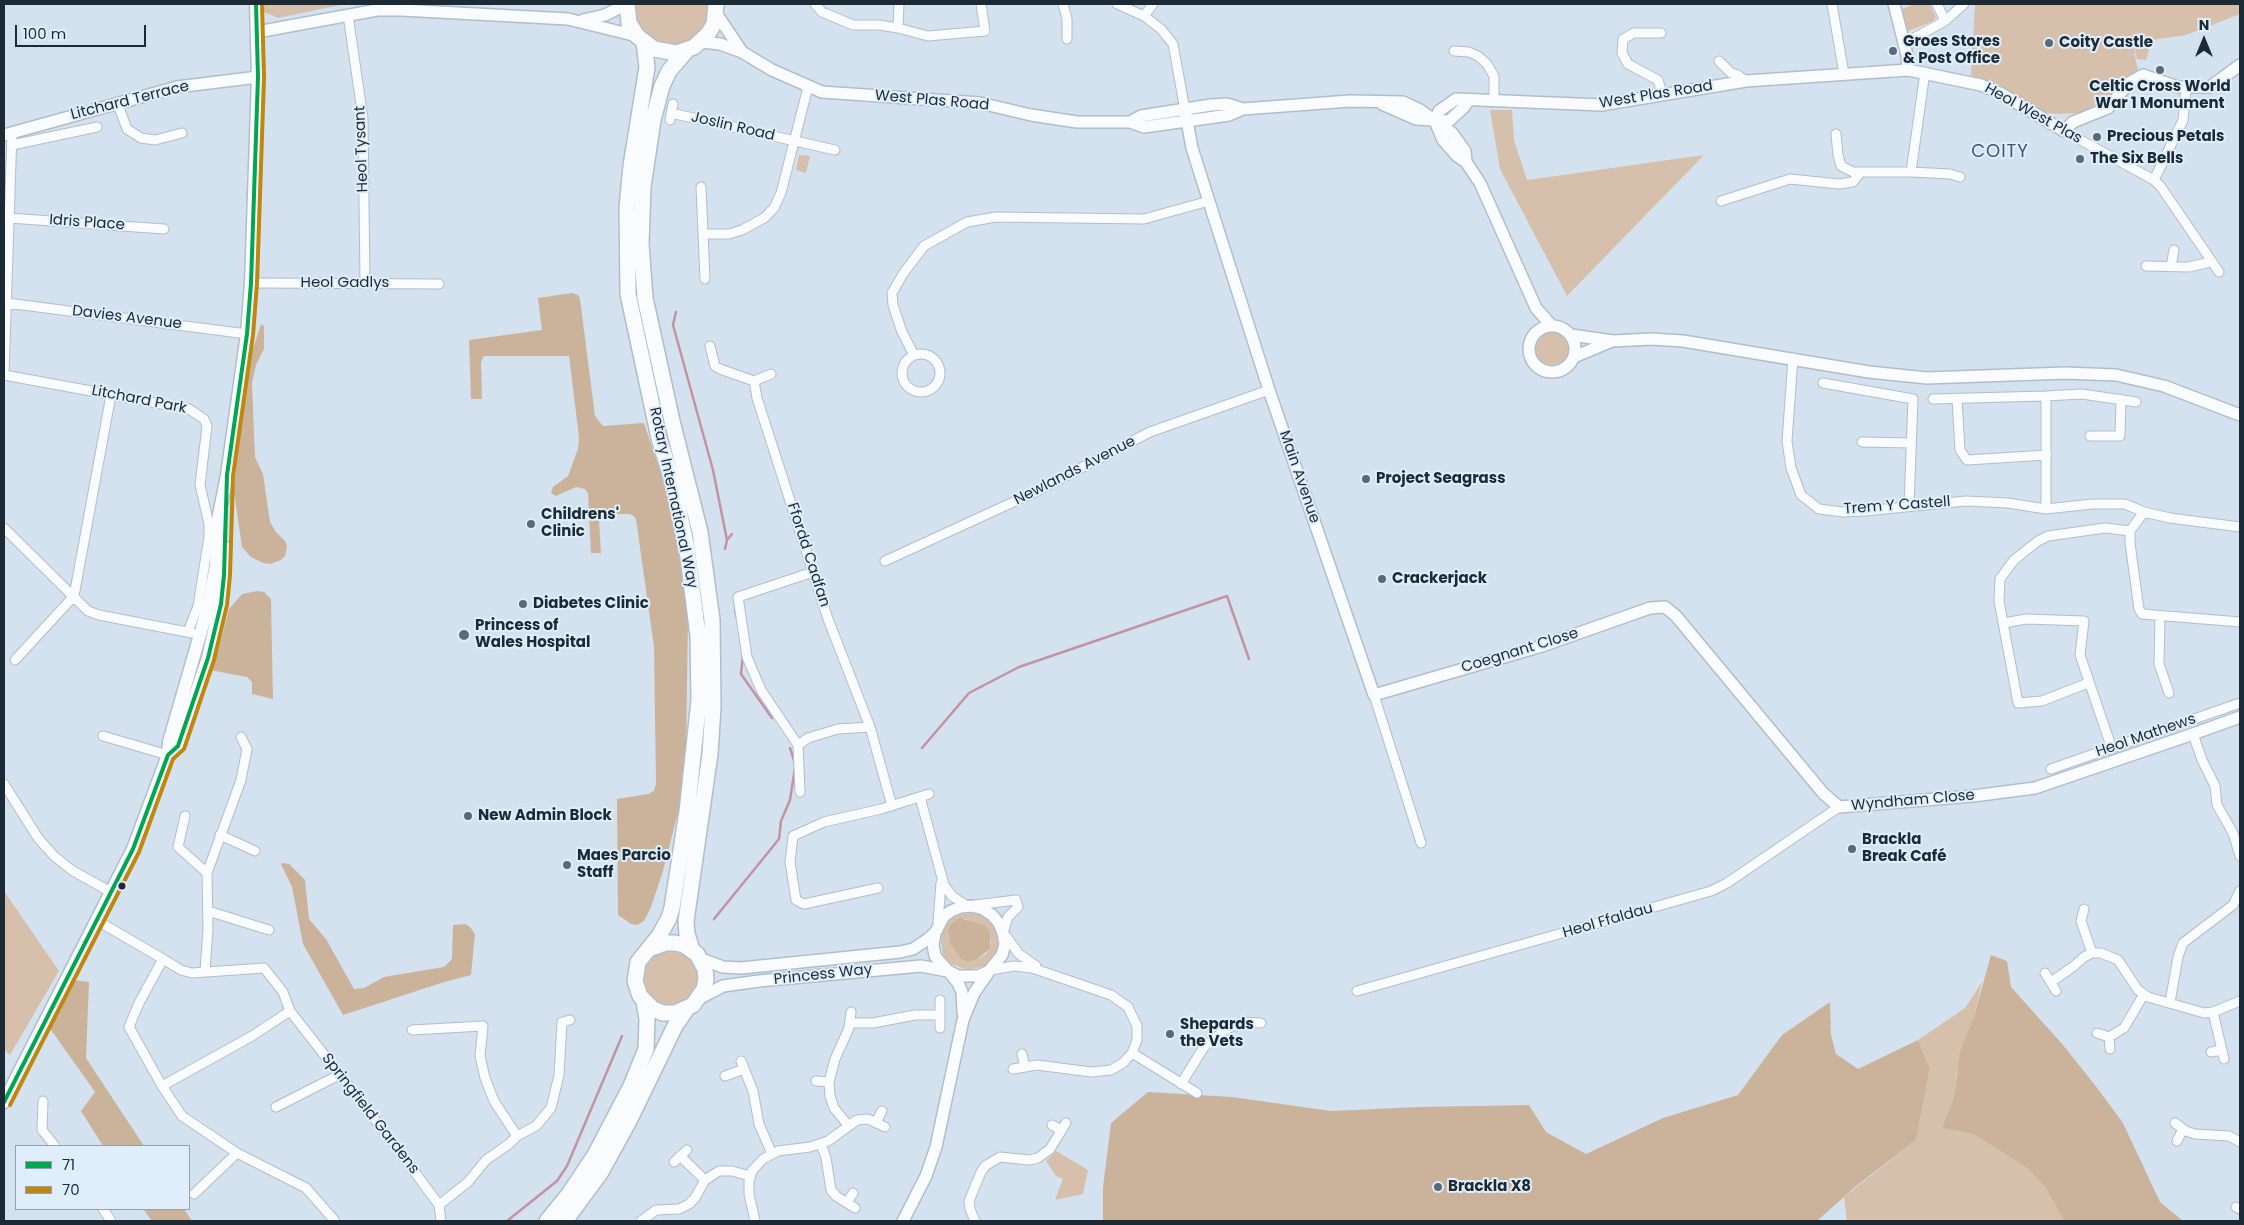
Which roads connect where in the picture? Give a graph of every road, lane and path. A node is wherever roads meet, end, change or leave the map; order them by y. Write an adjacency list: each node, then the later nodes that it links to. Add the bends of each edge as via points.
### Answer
1 (256, 4): 21 (main road)
2 (621, 4): 18 (street, via 605,15)
3 (628, 4): 24 (main road, Rotary International Way, via 630,23)
4 (815, 4): 20 (street, via 822,12 853,25 879,24)
5 (899, 4): 20 (street)
6 (981, 4): 20 (street, via 985,31 928,36)
7 (1063, 4): 23 (street)
8 (1117, 4): 17 (street)
9 (1134, 4): 17 (street)
10 (1153, 4): 17 (street)
11 (1832, 4): 34 (street)
12 (1894, 4): 26 (street)
13 (1937, 4): 19 (street)
14 (1964, 4): 19 (street)
15 (716, 8): 25 (main road, via 711,29); 29 (street, West Plas Road)
16 (348, 15): 18 (street, via 401,10); 21 (street); 75 (street, Heol Tysant, via 362,118)
17 (1144, 16): 43 (street, via 1162,29 1173,44)
18 (579, 20): 24 (street)
19 (1944, 21): 26 (street)
20 (898, 28)
21 (258, 32): 35 (main road)
22 (1661, 33): 39 (street, via 1634,33 1623,39 1622,53 1628,64 1658,80)
23 (1067, 39)
24 (641, 40): 27 (main road, via 664,52); 154 (main road, Rotary International Way, via 648,67 627,207 628,294 687,548 696,612 698,668 696,739 674,898 665,926)
25 (701, 42): 27 (main road); 29 (street, West Plas Road, via 720,44)
26 (1904, 44): 32 (street)
27 (686, 50): 156 (main road, Rotary International Way, via 662,86 653,120 643,187 641,244 645,298 700,532 712,620 711,746 686,921 687,934)
28 (1454, 51): 40 (street, via 1469,52 1487,64 1494,76)
29 (742, 52): 37 (street, West Plas Road)
30 (1719, 61): 36 (street)
31 (2240, 66): 38 (street, via 2210,87)
32 (1908, 70): 33 (street, Heol West Plas); 34 (street, Heol West Plas)
33 (1924, 72): 49 (street, Heol West Plas, via 1981,85 2000,93); 58 (street)
34 (1844, 74): 36 (street, West Plas Road)
35 (258, 77): 41 (street, Litchard Terrace, via 177,87); 74 (main road)
36 (1746, 81): 39 (street, West Plas Road)
37 (808, 87): 46 (street, West Plas Road, via 822,92 980,103 1077,122); 53 (street, Joslin Road)
38 (2186, 88): 49 (street, via 2143,75 2129,83 2108,108 2073,122); 61 (street, via 2183,120)
39 (1662, 94): 40 (street, West Plas Road, via 1601,106)
40 (1494, 101): 45 (street, West Plas Road, via 1468,101 1448,121)
41 (117, 102): 50 (street, via 127,129 141,138 155,140); 51 (street, Litchard Terrace)
42 (1243, 109): 43 (street, West Plas Road, via 1227,104); 45 (street, West Plas Road, via 1350,101 1402,102); 47 (street, West Plas Road, via 1229,115)
43 (1185, 110): 46 (street, West Plas Road, via 1141,116); 47 (street, Main Avenue)
44 (671, 113): 53 (street, Joslin Road)
45 (1435, 121): 78 (street, via 1443,140 1466,162 1480,183)
46 (1130, 122): 47 (street, West Plas Road, via 1144,127)
47 (1187, 122): 63 (street, Main Avenue)
48 (97, 127): 54 (street)
49 (2064, 131): 61 (street, Heol West Plas)
50 (182, 133)
51 (8, 134): 54 (street)
52 (1836, 134): 57 (street, via 1841,166)
53 (794, 142): 55 (street); 67 (street, Joslin Road, via 774,208 764,218 742,230 729,234)
54 (12, 145): 65 (street)
55 (835, 150)
56 (1950, 164): 59 (street)
57 (1861, 172): 58 (street); 64 (street, via 1853,182 1839,184 1790,179)
58 (1910, 172): 59 (street)
59 (1950, 174): 60 (street)
60 (1960, 177)
61 (2154, 180): 69 (street)
62 (701, 187): 67 (street)
63 (1209, 201): 85 (street, via 1144,219 996,217 967,222 924,246 892,294 899,323); 92 (street, Main Avenue)
64 (1721, 201)
65 (9, 218): 66 (street, Idris Place); 77 (street)
66 (164, 229)
67 (703, 234): 73 (street)
68 (2174, 250): 71 (street)
69 (2210, 262): 71 (street, via 2189,267); 72 (street)
70 (2146, 266): 71 (street)
71 (2171, 266)
72 (2219, 272)
73 (705, 279)
74 (251, 283): 75 (street, Heol Gadlys); 81 (main road)
75 (365, 283): 76 (street, Heol Gadlys)
76 (440, 284)
77 (7, 303): 81 (street, Davies Avenue); 89 (street)
78 (1536, 308): 79 (street); 80 (street)
79 (1551, 325): 80 (street); 82 (street, via 1559,326)
80 (1535, 333): 86 (street, via 1529,343 1529,351 1535,365 1541,369 1549,372 1564,369)
81 (247, 334): 117 (main road, via 227,474 221,604)
82 (1571, 335): 83 (street); 86 (street)
83 (1613, 341): 86 (street); 87 (street, via 1683,341)
84 (710, 346): 90 (street, via 715,366)
85 (914, 355): 85 (street, via 902,368 903,382 913,391 926,391 935,386 939,367 926,354)
86 (1574, 357)
87 (1793, 358): 99 (street, via 1869,372 1927,378 2065,373 2116,375 2164,386); 104 (street, Trem Y Castell, via 1787,441 1791,468 1801,495 1819,509 1843,512)
88 (771, 374): 90 (street)
89 (4, 375): 93 (street, Litchard Park)
90 (754, 381): 111 (street, Ffordd Cadfan)
91 (1823, 383): 102 (street, via 1913,399)
92 (1269, 390): 110 (street, Newlands Avenue, via 1150,432 1033,493); 121 (street, Main Avenue)
93 (111, 395): 112 (street); 117 (street, Litchard Park, via 189,408 204,419 207,426 200,485 209,524 198,606)
94 (2046, 396): 96 (street); 97 (street, via 2082,394); 103 (street)
95 (1933, 399): 96 (street)
96 (1956, 399): 103 (street, via 1960,450 1967,460)
97 (2121, 399): 98 (street); 100 (street, via 2120,436)
98 (2136, 402)
99 (2240, 414)
100 (2090, 436)
101 (1862, 442): 102 (street)
102 (1911, 443): 104 (street)
103 (2047, 455): 105 (street)
104 (1909, 506): 105 (street, Trem Y Castell, via 1966,501)
105 (2046, 509): 106 (street, Trem Y Castell, via 2125,504)
106 (2144, 512): 107 (street, Trem Y Castell); 109 (street)
107 (2240, 527)
108 (4, 528): 112 (street)
109 (2130, 531): 114 (street, via 2139,609 2142,614); 116 (street, via 2106,528 2048,536 2038,541 2014,560 2000,579 1999,601)
110 (885, 562)
111 (813, 572): 124 (street, Ffordd Cadfan); 128 (street, via 738,597 747,657 761,690)
112 (74, 596): 117 (street, via 88,611 99,615); 118 (street)
113 (1665, 607): 121 (street, Coegnant Close, via 1650,608 1542,646); 135 (street, Wyndham Close, via 1676,616 1823,793)
114 (2160, 616): 115 (street); 120 (street, via 2159,664)
115 (2240, 622)
116 (2004, 623): 119 (street, via 2026,620 2084,622 2080,655); 119 (street, via 2018,703 2042,700)
117 (201, 634): 130 (main road, via 208,658 178,746)
118 (15, 660)
119 (2088, 683): 129 (street)
120 (2169, 693)
121 (1374, 695): 139 (street, Main Avenue)
122 (2240, 703): 129 (street, Heol Mathews)
123 (2240, 717): 125 (street, Wyndham Close)
124 (870, 727): 128 (street, via 838,729 808,738); 134 (street, Ffordd Cadfan)
125 (2194, 734): 135 (street, Wyndham Close, via 2025,790); 137 (street, via 2202,760 2216,786 2217,804)
126 (103, 736): 130 (street)
127 (241, 736): 138 (street, via 247,749 241,780)
128 (798, 745): 133 (street)
129 (2112, 749): 131 (street, Heol Mathews)
130 (168, 756): 146 (main road, via 133,849)
131 (2051, 769)
132 (4, 784): 146 (street, via 38,838 54,856 73,871)
133 (800, 792)
134 (892, 806): 143 (street, via 924,795); 144 (street, via 824,822 793,836 790,862 796,900 804,904)
135 (1839, 807): 164 (street, Heol Ffaldau, via 1727,884 1711,891)
136 (185, 816): 142 (street, via 178,847)
137 (2237, 831): 141 (street)
138 (220, 835): 140 (street); 142 (street)
139 (1421, 843)
140 (255, 851)
141 (2240, 856)
142 (207, 873): 149 (street)
143 (941, 878): 147 (street, via 948,892); 151 (street)
144 (878, 888)
145 (2240, 891): 171 (street, via 2233,905 2183,943)
146 (111, 892): 150 (main road)
147 (969, 906): 151 (street, Princess Way, via 951,911); 153 (street, via 992,914); 153 (street, via 1016,900 1018,907 1008,917)
148 (2084, 909): 155 (street, via 2081,921)
149 (208, 911): 152 (street); 160 (street)
150 (96, 920): 157 (street); 199 (main road)
151 (936, 929): 156 (street, Princess Way, via 918,946 900,952 741,968 723,967); 161 (street, via 935,956)
152 (269, 930)
153 (1004, 933): 158 (street, via 1002,954); 159 (street, via 1022,957)
154 (649, 950): 156 (main road, via 675,943); 170 (main road, via 638,962 635,972 637,990)
155 (2092, 953): 163 (street); 166 (street, via 2118,960)
156 (696, 954): 167 (main road, via 706,979)
157 (163, 959): 160 (street, via 181,970 192,973); 196 (street, via 138,1003 129,1027)
158 (990, 970): 159 (street, via 1018,966); 161 (street, Princess Way, via 968,978); 178 (street, via 974,993)
159 (1042, 970): 187 (street, via 1123,1002 1132,1012 1137,1026 1137,1040)
160 (205, 971): 173 (street, Springfield Gardens, via 264,968 283,992)
161 (949, 972): 167 (street, Princess Way, via 921,966 759,981 723,986); 178 (street, via 962,992)
162 (2045, 973): 163 (street)
163 (2051, 982): 165 (street)
164 (1356, 991)
165 (2056, 991)
166 (2144, 994): 171 (street); 184 (street, via 2124,1028)
167 (700, 998): 172 (main road)
168 (940, 1000): 176 (street)
169 (2240, 1001): 175 (street)
170 (644, 1002): 172 (main road, via 664,1013); 224 (main road, via 646,1049 631,1086 595,1155)
171 (2170, 1002): 175 (street, via 2204,1013)
172 (686, 1010): 225 (main road, via 668,1038 606,1163)
173 (290, 1011): 191 (street, Springfield Gardens); 196 (street)
174 (851, 1012): 179 (street)
175 (2213, 1012): 186 (street, via 2223,1054)
176 (940, 1014): 179 (street); 181 (street)
177 (570, 1020): 206 (street, via 562,1022 559,1075 551,1108 536,1126)
178 (963, 1020): 220 (street, via 936,1147 917,1196)
179 (851, 1023): 194 (street)
180 (1261, 1023): 195 (street, via 1243,1022 1226,1030 1204,1047)
181 (940, 1028)
182 (412, 1030): 206 (street, via 483,1026 480,1056 485,1078 494,1101)
183 (2097, 1033): 184 (street)
184 (2109, 1037): 185 (street)
185 (2110, 1049)
186 (2211, 1052)
187 (1132, 1053): 189 (street, via 1117,1067 1104,1071); 195 (street)
188 (1022, 1054): 189 (street)
189 (1024, 1066): 190 (street)
190 (1013, 1069)
191 (339, 1075): 200 (street); 218 (street, Springfield Gardens)
192 (725, 1076): 212 (street, via 742,1065 753,1092 759,1124)
193 (816, 1081): 194 (street)
194 (829, 1082): 203 (street, via 834,1108)
195 (1181, 1084): 197 (street)
196 (162, 1086): 211 (street, via 182,1116)
197 (1197, 1093)
198 (43, 1101): 210 (street, via 42,1130)
199 (4, 1102)
200 (276, 1108)
201 (882, 1111): 202 (street)
202 (876, 1122): 203 (street, via 860,1119); 205 (street)
203 (848, 1125): 209 (street)
204 (1052, 1125): 228 (street, via 1064,1126 1050,1149 1038,1158 1000,1157 985,1166 970,1197)
205 (885, 1127)
206 (517, 1136): 218 (street, via 486,1160 468,1182)
207 (2177, 1140): 208 (street, via 2179,1126 2204,1135 2229,1136)
208 (2240, 1142)
209 (821, 1144): 212 (street); 216 (street, via 831,1190 851,1206)
210 (55, 1145)
211 (238, 1153): 217 (street); 222 (street, via 306,1188)
212 (772, 1154): 214 (street, via 760,1162)
213 (681, 1156): 215 (street)
214 (750, 1176): 215 (street, via 723,1170); 227 (street, via 748,1190)
215 (705, 1180): 226 (street, via 688,1204 679,1209 656,1210)
216 (853, 1193)
217 (194, 1194)
218 (439, 1205): 223 (street)
219 (104, 1210): 221 (street)
220 (902, 1220)
221 (111, 1221)
222 (335, 1221)
223 (440, 1221)
224 (547, 1221)
225 (565, 1221)
226 (641, 1221)
227 (755, 1221)
228 (975, 1221)

